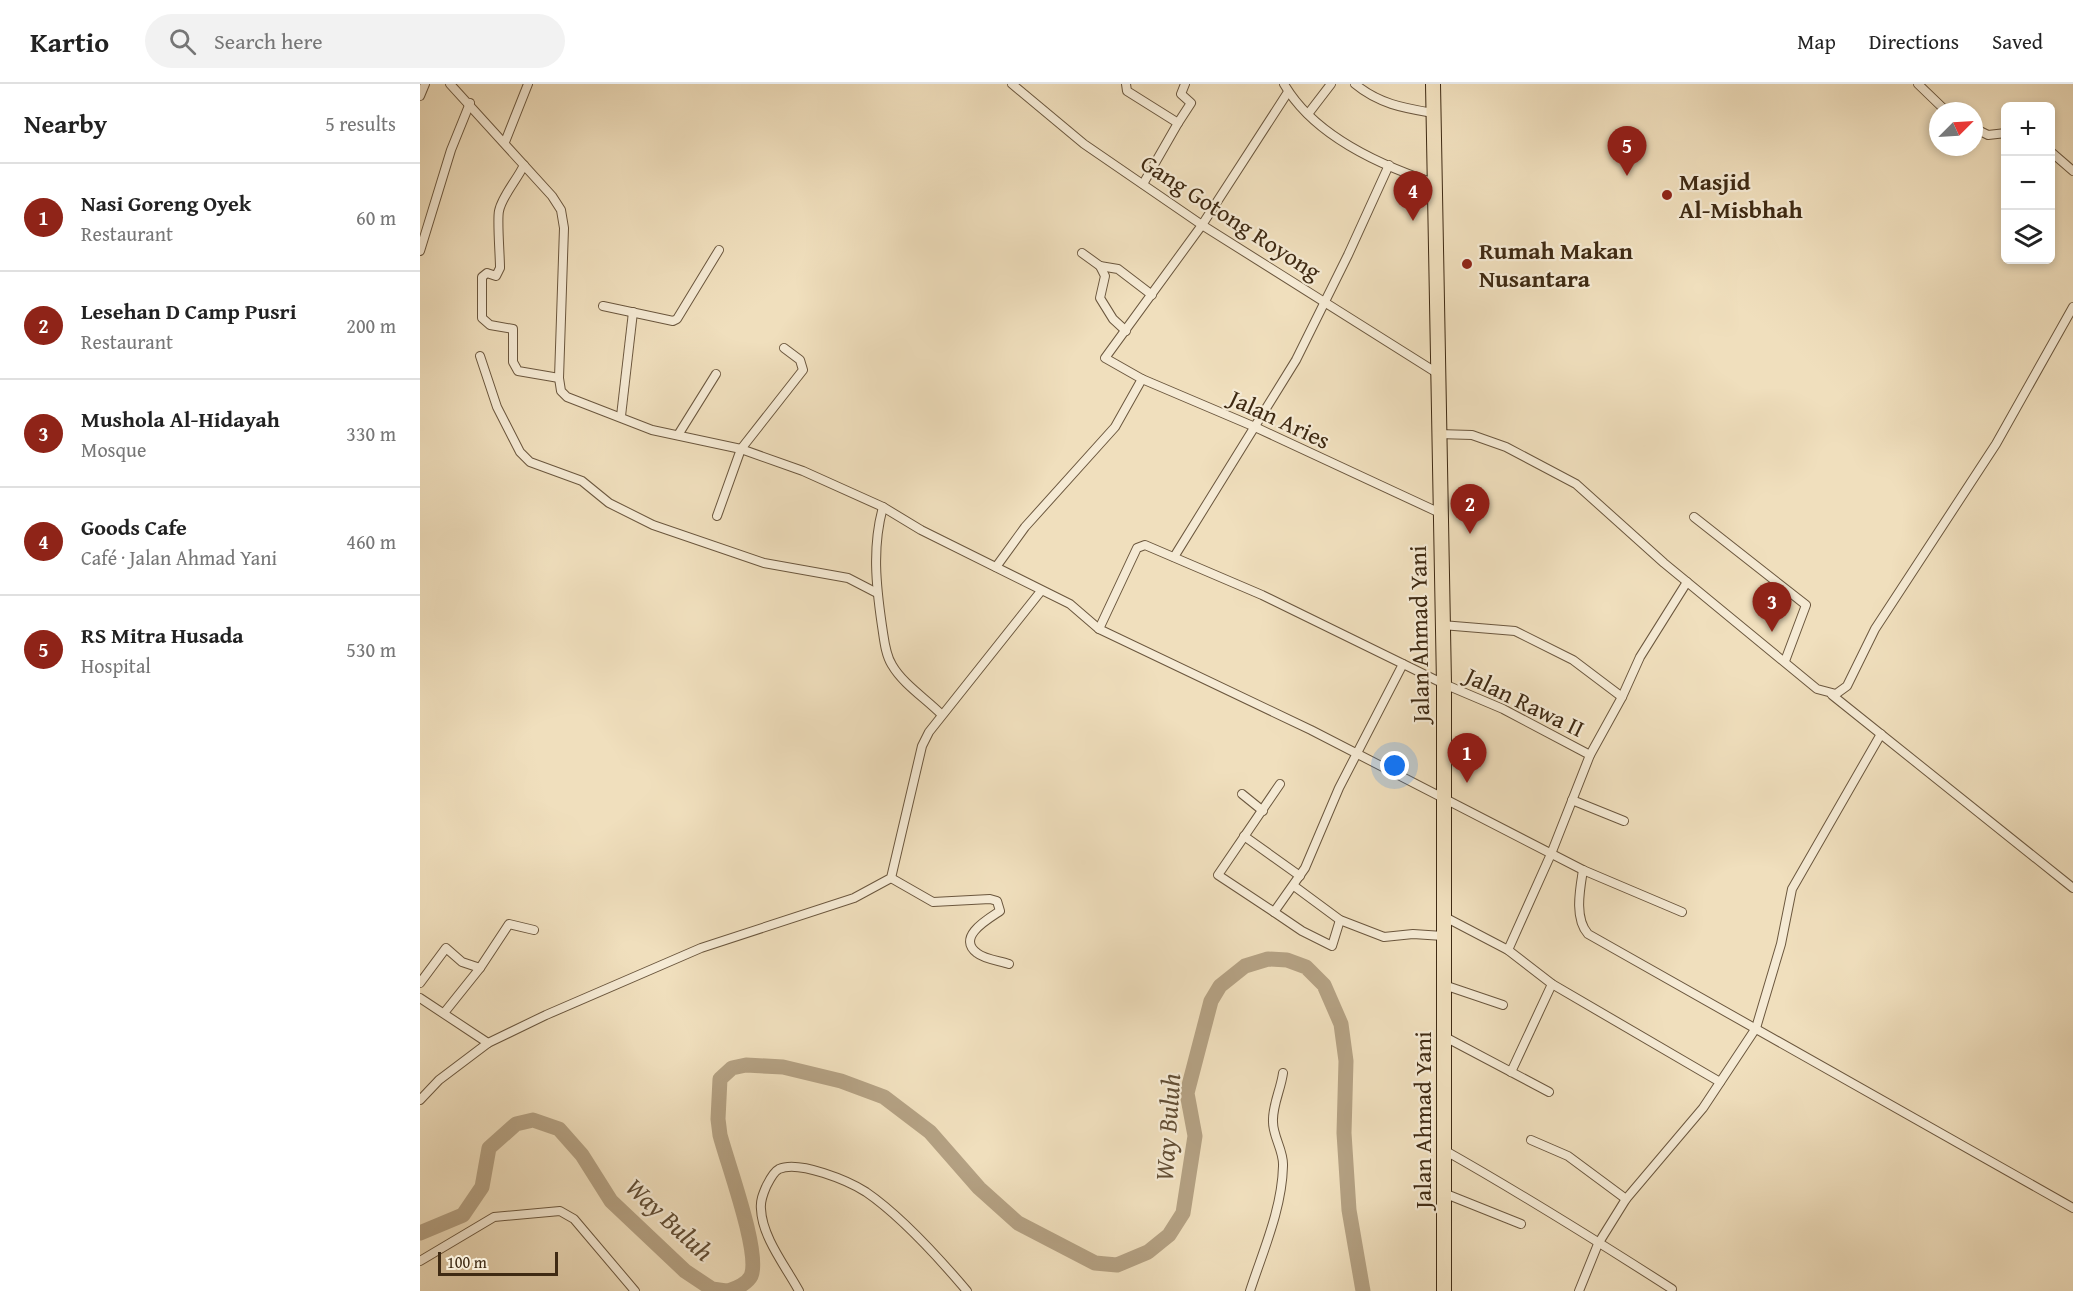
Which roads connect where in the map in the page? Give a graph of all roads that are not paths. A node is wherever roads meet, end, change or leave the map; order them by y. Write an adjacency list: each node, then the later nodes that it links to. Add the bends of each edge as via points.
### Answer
1 (425, 84): 12 (street)
2 (450, 84): 14 (street)
3 (528, 84): 20 (street)
4 (1012, 84): 26 (street, Gang Gotong Royong, via 1084,144)
5 (1126, 84): 17 (street, via 1127,91)
6 (1185, 84): 17 (street, via 1181,94 1191,103)
7 (1331, 84): 16 (street)
8 (1355, 84): 15 (street, via 1389,105)
9 (1433, 84): 15 (highway, Jalan Ahmad Yani)
10 (1918, 84): 13 (street)
11 (1286, 88): 16 (street); 27 (street)
12 (420, 96)
13 (1937, 102)
14 (470, 103): 20 (street); 29 (street)
15 (1433, 113): 25 (highway, Jalan Ahmad Yani)
16 (1308, 114): 23 (street, via 1337,139)
17 (1178, 123): 26 (street)
18 (1983, 132): 19 (street)
19 (2001, 134)
20 (505, 142): 22 (street)
21 (2055, 155): 24 (street)
22 (524, 165): 42 (street, via 561,210 564,228); 42 (street, via 498,213 500,268 495,276 487,273 482,277 482,318 489,325 513,329 513,362 518,371)
23 (1389, 165): 25 (street); 33 (street)
24 (2073, 171)
25 (1434, 183): 40 (highway, Jalan Ahmad Yani)
26 (1143, 184): 27 (street, Gang Gotong Royong)
27 (1202, 225): 32 (street); 33 (street, Gang Gotong Royong)
28 (719, 250): 36 (street, via 677,319 669,321)
29 (420, 251)
30 (1082, 253): 31 (street)
31 (1100, 266): 32 (street, via 1118,269); 37 (street, via 1105,276 1100,298)
32 (1152, 295): 37 (street)
33 (1326, 302): 40 (street, Gang Gotong Royong); 45 (street)
34 (603, 306): 36 (street)
35 (2073, 307): 63 (street, via 1996,444 1875,629 1847,686)
36 (633, 312): 44 (street)
37 (1125, 331): 43 (street, Jalan Aries, via 1105,358)
38 (784, 348): 48 (street, via 800,360 803,370)
39 (480, 356): 57 (street, via 497,407 520,452 530,462 582,481 609,503 652,525 764,563 848,578)
40 (1437, 373): 46 (highway, Jalan Ahmad Yani)
41 (716, 374): 47 (street)
42 (559, 378): 44 (street, via 567,398)
43 (1142, 379): 45 (street, Jalan Aries); 54 (street, via 1115,427 1025,527)
44 (621, 416): 47 (street, via 652,430)
45 (1255, 427): 50 (street, Jalan Aries); 53 (street)
46 (1438, 434): 50 (highway, Jalan Ahmad Yani); 55 (street, via 1472,435 1563,475)
47 (678, 435): 48 (street)
48 (741, 449): 49 (street, via 803,471); 51 (street)
49 (883, 507): 54 (street); 57 (street, via 877,528)
50 (1440, 513): 58 (highway, Jalan Ahmad Yani)
51 (717, 516)
52 (1694, 517): 60 (street, via 1806,605)
53 (1174, 557): 59 (street, Jalan Rawa II, via 1145,545 1137,548); 61 (street, Jalan Rawa II)
54 (996, 567): 56 (street)
55 (1687, 582): 60 (street); 64 (street, via 1640,657)
56 (1041, 591): 59 (street, via 1070,604); 65 (street)
57 (876, 593): 65 (street, via 891,664)
58 (1442, 625): 62 (highway, Jalan Ahmad Yani); 64 (street, via 1515,631 1573,660)
59 (1099, 629): 68 (street)
60 (1785, 661): 63 (street, via 1816,689)
61 (1403, 664): 62 (street, Jalan Rawa II); 68 (street)
62 (1444, 684): 67 (street, Jalan Rawa II); 71 (highway, Jalan Ahmad Yani)
63 (1832, 695): 66 (street)
64 (1622, 697): 67 (street)
65 (941, 714): 79 (street, via 922,746)
66 (1881, 734): 81 (street); 97 (street, via 1792,889)
67 (1590, 754): 72 (street)
68 (1358, 755): 71 (street); 78 (street, via 1331,803)
69 (1280, 784): 73 (street)
70 (1242, 794): 73 (street)
71 (1443, 795): 76 (street); 84 (highway, Jalan Ahmad Yani)
72 (1572, 800): 74 (street); 76 (street)
73 (1263, 811): 75 (street)
74 (1624, 822)
75 (1244, 836): 78 (street); 82 (street, via 1218,875)
76 (1551, 854): 77 (street); 88 (street)
77 (1583, 870): 83 (street); 97 (street, via 1579,900 1581,924 1588,934)
78 (1300, 876): 80 (street)
79 (891, 878): 89 (street, via 933,902 997,901 1000,911 977,927 970,944 977,954); 99 (street, via 854,898 702,948)
80 (1294, 886): 82 (street); 85 (street)
81 (2073, 888)
82 (1274, 912): 85 (street, via 1332,946)
83 (1682, 912)
84 (1443, 916): 87 (highway, Jalan Ahmad Yani); 88 (street)
85 (1340, 920): 87 (street, via 1384,937)
86 (534, 930): 90 (street, via 509,924)
87 (1443, 936): 93 (highway, Jalan Ahmad Yani)
88 (1508, 950): 92 (street)
89 (1009, 964)
90 (480, 968): 91 (street, via 462,962 446,948); 96 (street)
91 (420, 983)
92 (1551, 984): 100 (street); 102 (street)
93 (1444, 985): 95 (street); 98 (highway, Jalan Ahmad Yani)
94 (420, 998): 96 (street)
95 (1503, 1005)
96 (444, 1013): 99 (street)
97 (1756, 1028): 102 (street); 109 (street)
98 (1444, 1037): 100 (street); 106 (highway, Jalan Ahmad Yani)
99 (488, 1043): 104 (street, via 439,1080)
100 (1511, 1072): 103 (street)
101 (1283, 1073): 117 (street, via 1272,1113 1283,1166 1278,1206)
102 (1720, 1082): 108 (street)
103 (1549, 1092)
104 (420, 1100)
105 (1531, 1140): 108 (street, via 1568,1156)
106 (1444, 1150): 107 (highway, Jalan Ahmad Yani); 111 (street, via 1542,1206)
107 (1446, 1194): 110 (street); 118 (highway, Jalan Ahmad Yani)
108 (1626, 1199): 111 (street)
109 (2073, 1208)
110 (1521, 1224)
111 (1598, 1244): 113 (street); 119 (street)
112 (420, 1261): 114 (street, via 494,1217 560,1211 574,1219)
113 (1672, 1289)
114 (636, 1291)
115 (799, 1291): 116 (street, via 768,1233 761,1209 770,1178 779,1169 796,1167 824,1173 865,1192)
116 (967, 1291)
117 (1250, 1291)
118 (1444, 1291)
119 (1580, 1291)

